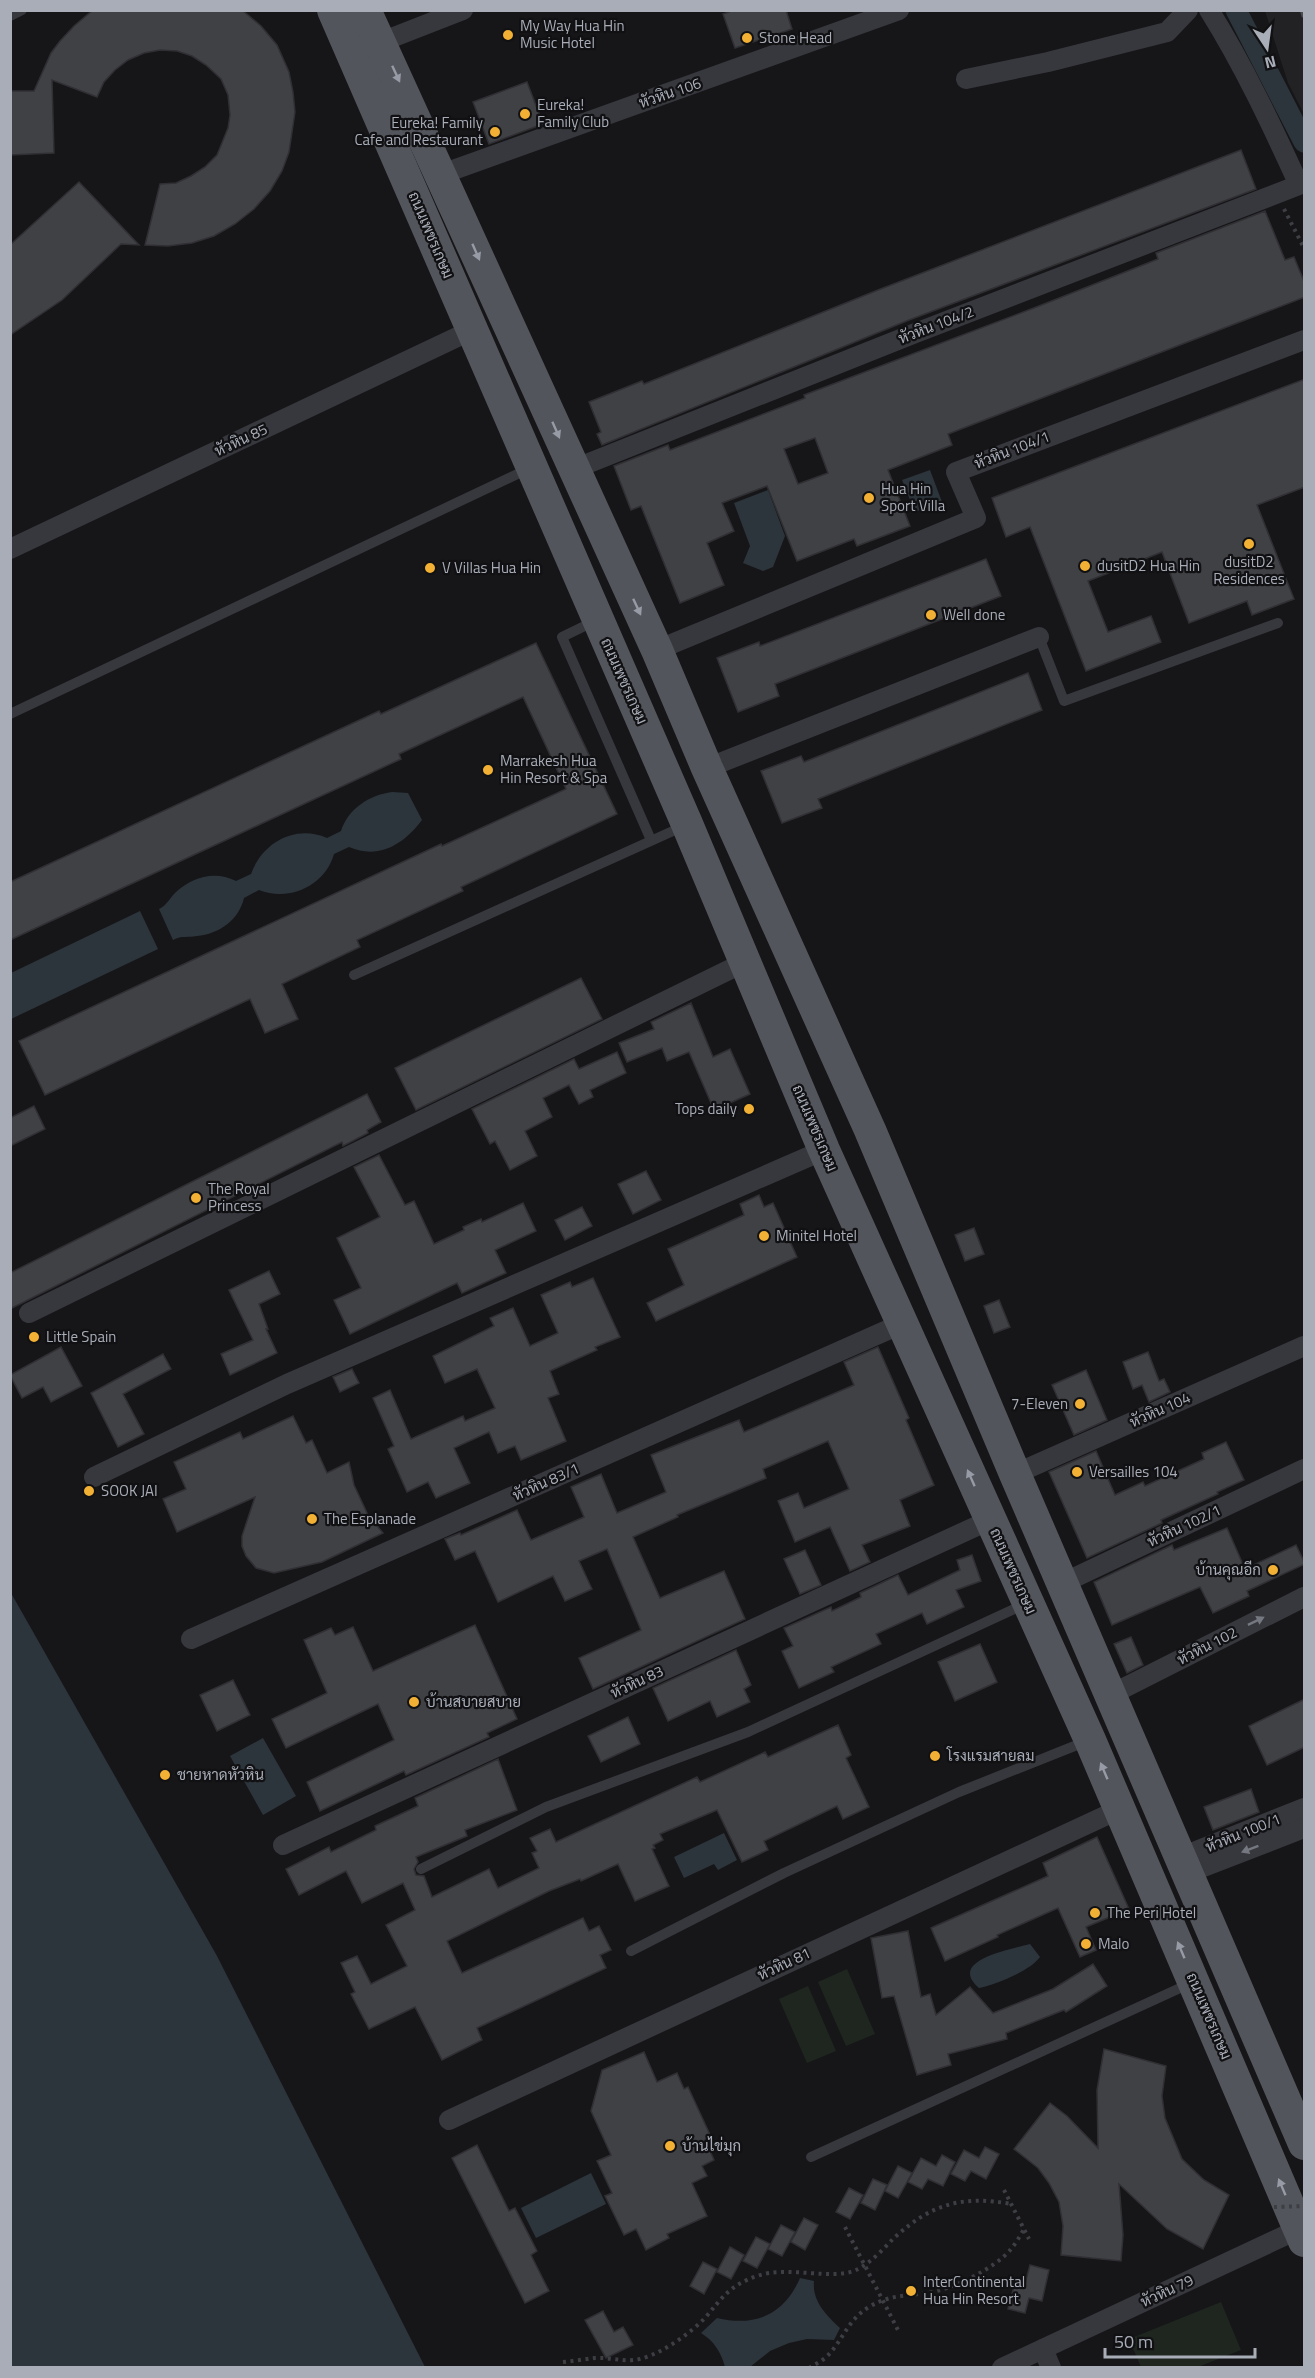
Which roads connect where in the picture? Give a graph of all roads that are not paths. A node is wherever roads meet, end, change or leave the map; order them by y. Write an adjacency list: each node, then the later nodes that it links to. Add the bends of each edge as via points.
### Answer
1 (22, 10): 8 (lane)
2 (333, 10): 12 (main road, ถนนเพชรเกษม)
3 (366, 10): 9 (main road)
4 (463, 10): 9 (street)
5 (899, 10): 11 (street, หัวหิน 106)
6 (1188, 10): 10 (street, via 1167,32)
7 (1209, 10): 15 (street, หัวหิน 104/2, via 1266,114 1299,185)
8 (10, 16)
9 (381, 42): 11 (main road, one-way to 11)
10 (966, 79)
11 (442, 174): 15 (main road, one-way to 15)
12 (472, 330): 14 (main road, ถนนเพชรเกษม); 16 (street, หัวหิน 85)
13 (1304, 340): 20 (street, หัวหิน 104/1, via 956,472 976,518)
14 (531, 467): 17 (main road, ถนนเพชรเกษม); 21 (lane)
15 (574, 469): 20 (main road, one-way to 20)
16 (10, 549)
17 (597, 620): 23 (main road, ถนนเพชรเกษม); 24 (lane, via 562,637)
18 (1278, 623): 19 (lane, via 1065,701)
19 (1039, 637): 22 (street)
20 (657, 650): 22 (main road)
21 (10, 714)
22 (707, 768): 27 (main road)
23 (687, 824): 24 (lane); 25 (main road, ถนนเพชรเกษม)
24 (651, 840): 26 (lane)
25 (745, 962): 28 (main road, ถนนเพชรเกษม); 31 (street)
26 (354, 975)
27 (870, 1130): 28 (main road); 29 (main road)
28 (824, 1150): 30 (main road, ถนนเพชรเกษม); 36 (street, via 287,1384)
29 (891, 1178): 30 (main road); 35 (main road)
30 (845, 1197): 32 (main road, ถนนเพชรเกษม)
31 (29, 1313)
32 (901, 1324): 37 (main road, ถนนเพชรเกษม, one-way to 32); 41 (street, หัวหิน 83/1)
33 (1305, 1346): 35 (street, หัวหิน 104)
34 (1305, 1469): 38 (street, หัวหิน 102/1)
35 (1015, 1474): 38 (main road)
36 (94, 1477)
37 (990, 1520): 40 (main road, ถนนเพชรเกษม); 47 (street, หัวหิน 83)
38 (1063, 1583): 42 (main road)
39 (1305, 1597): 42 (street, หัวหิน 102, one-way to 39)
40 (1027, 1602): 43 (main road, ถนนเพชรเกษม); 49 (lane, via 748,1732 546,1807)
41 (191, 1639)
42 (1110, 1695): 48 (main road)
43 (1090, 1740): 45 (main road, ถนนเพชรเกษม, one-way to 43); 50 (lane, via 959,1792 784,1873)
44 (1305, 1808): 48 (street, หัวหิน 100/1)
45 (1120, 1809): 51 (main road, ถนนเพชรเกษม, one-way to 45); 52 (street, หัวหิน 81)
46 (1305, 1828): 48 (street, หัวหิน 100/1, one-way to 48)
47 (283, 1845)
48 (1184, 1865): 53 (main road)
49 (421, 1869)
50 (631, 1951)
51 (1194, 1982): 54 (lane); 55 (main road, ถนนเพชรเกษม, one-way to 51)
52 (449, 2120)
53 (1305, 2144)
54 (811, 2157)
55 (1303, 2226): 56 (street, หัวหิน 79)
56 (1043, 2349): 57 (street, หัวหิน 79); 58 (street)
57 (1002, 2367)
58 (1051, 2367)

